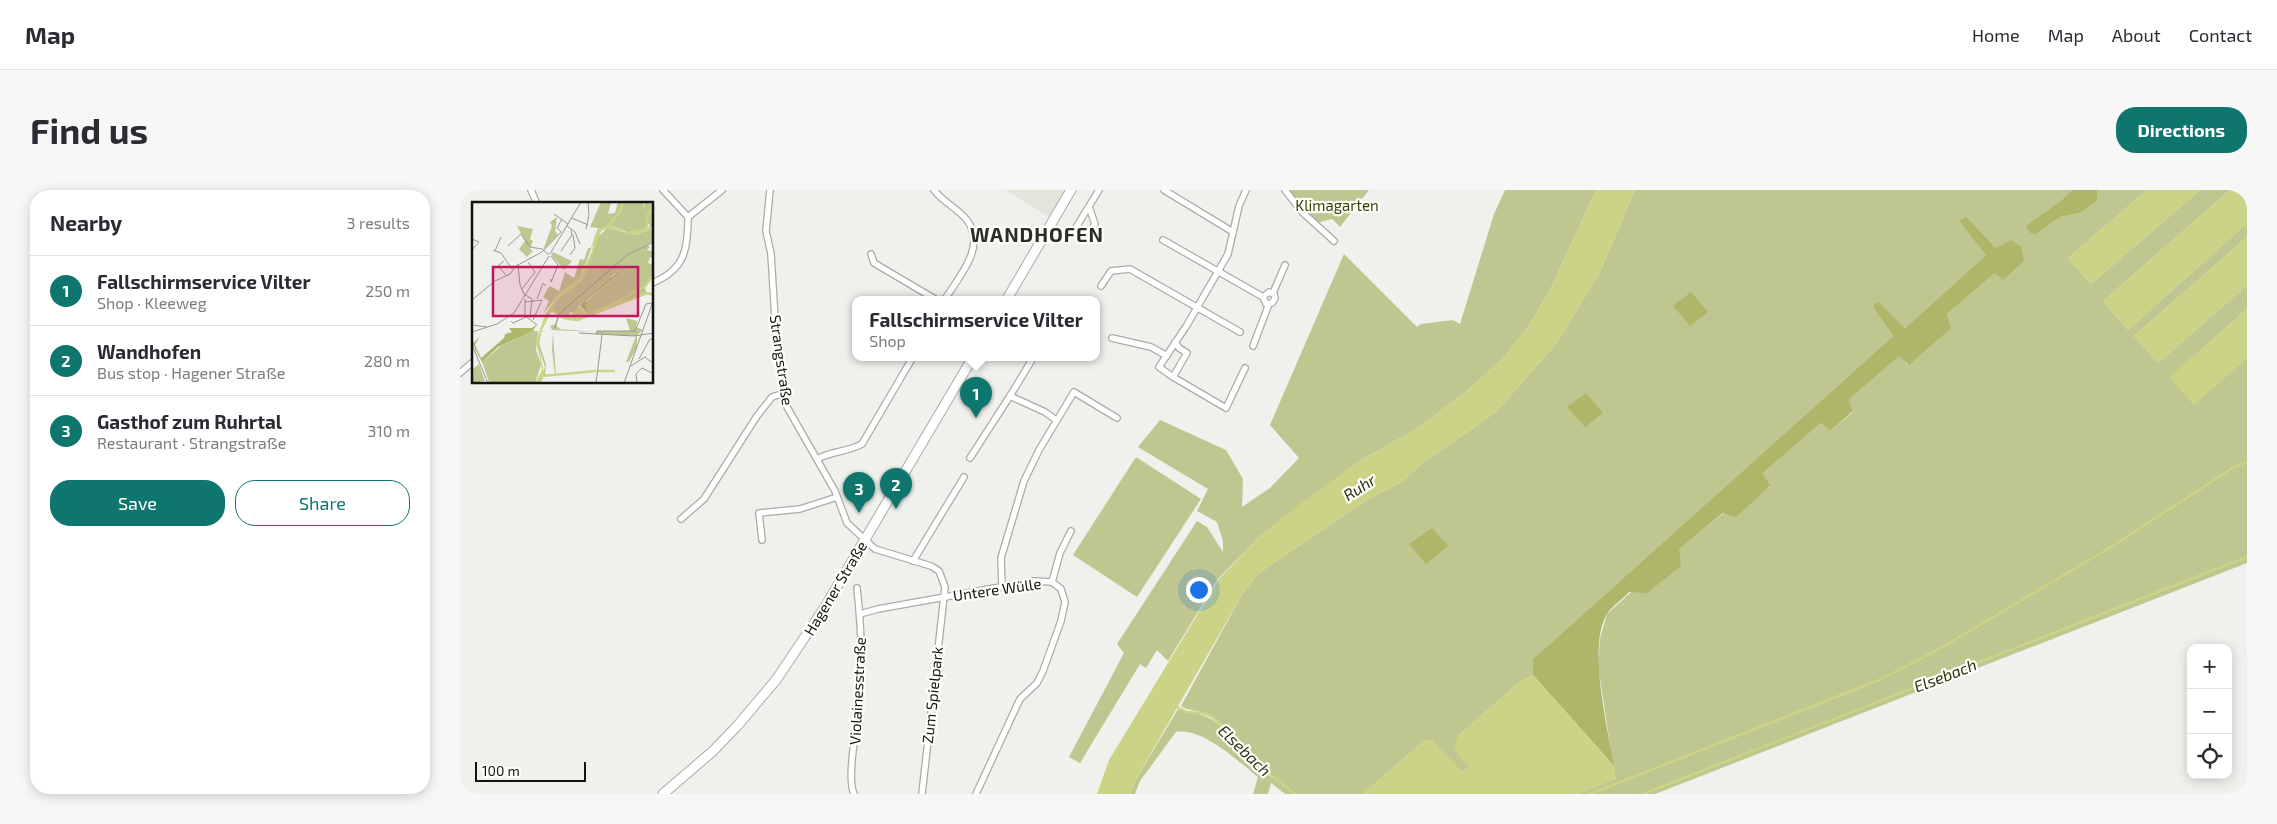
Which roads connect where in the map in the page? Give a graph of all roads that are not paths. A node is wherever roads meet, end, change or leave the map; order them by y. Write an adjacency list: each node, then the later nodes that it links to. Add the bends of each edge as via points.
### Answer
1 (531, 190): 11 (street)
2 (663, 190): 13 (street)
3 (722, 190): 13 (street)
4 (770, 190): 41 (street, Strangstraße, via 766,231)
5 (934, 190): 24 (street, via 966,218 972,228 972,254)
6 (1071, 190): 25 (main road)
7 (1099, 190): 12 (street)
8 (1164, 190): 14 (street)
9 (1285, 190): 16 (street, via 1302,212)
10 (1243, 191): 14 (street)
11 (536, 202)
12 (1089, 207): 12 (street, via 1075,228 1089,235 1095,224)
13 (688, 217): 20 (street, via 684,254 679,265 671,274)
14 (1234, 232): 19 (street)
15 (1163, 240): 19 (street)
16 (1334, 241)
17 (871, 254): 23 (street, via 874,263)
18 (1285, 265): 22 (street)
19 (1219, 272): 26 (street); 28 (street)
20 (654, 282)
21 (1101, 286): 28 (street, via 1111,271 1130,269)
22 (1273, 293): 26 (street, via 1266,292); 27 (street, via 1275,300)
23 (930, 296)
24 (948, 296)
25 (1009, 296)
26 (1263, 297): 27 (street)
27 (1269, 304): 32 (street)
28 (1197, 306): 29 (street); 31 (street)
29 (1240, 332)
30 (1112, 338): 33 (street, via 1151,347)
31 (1175, 342): 33 (street); 40 (street, via 1187,353)
32 (1253, 346)
33 (1167, 356): 40 (street, via 1159,367)
34 (911, 361): 46 (street, via 862,444)
35 (971, 361): 52 (main road, Hagener Straße)
36 (1031, 361): 42 (street)
37 (472, 363): 39 (street)
38 (1244, 368): 40 (street, via 1226,408)
39 (460, 373)
40 (1173, 377)
41 (784, 393): 46 (street, Strangstraße, via 787,408); 49 (street, via 772,396 704,499)
42 (1010, 396): 44 (street); 45 (street)
43 (1117, 418): 44 (street, via 1074,392)
44 (1056, 420): 55 (street, via 1024,482 1001,558)
45 (970, 458)
46 (817, 459): 48 (street, Strangstraße)
47 (964, 477): 53 (street)
48 (837, 497): 51 (street, via 800,509 760,513); 52 (street, Strangstraße, via 847,523)
49 (680, 519)
50 (1071, 531): 54 (street, Untere Wülle, via 1060,553)
51 (762, 540)
52 (864, 540): 53 (street, Untere Wülle, via 875,549); 59 (main road, Hagener Straße, via 816,623 758,703 713,751)
53 (913, 562): 57 (street, Untere Wülle, via 939,571 945,587)
54 (1052, 582): 55 (street, Untere Wülle); 62 (street, Untere Wülle, via 1061,589 1065,602 1052,647 1037,683 1020,699)
55 (1002, 586): 57 (street, Untere Wülle)
56 (856, 588): 58 (street, Violainesstraße)
57 (943, 597): 58 (street, Untere Wülle); 61 (street, Zum Spielpark)
58 (860, 614): 60 (street, Violainesstraße, via 860,699 852,773)
59 (664, 794)
60 (854, 794)
61 (922, 794)
62 (976, 794)

